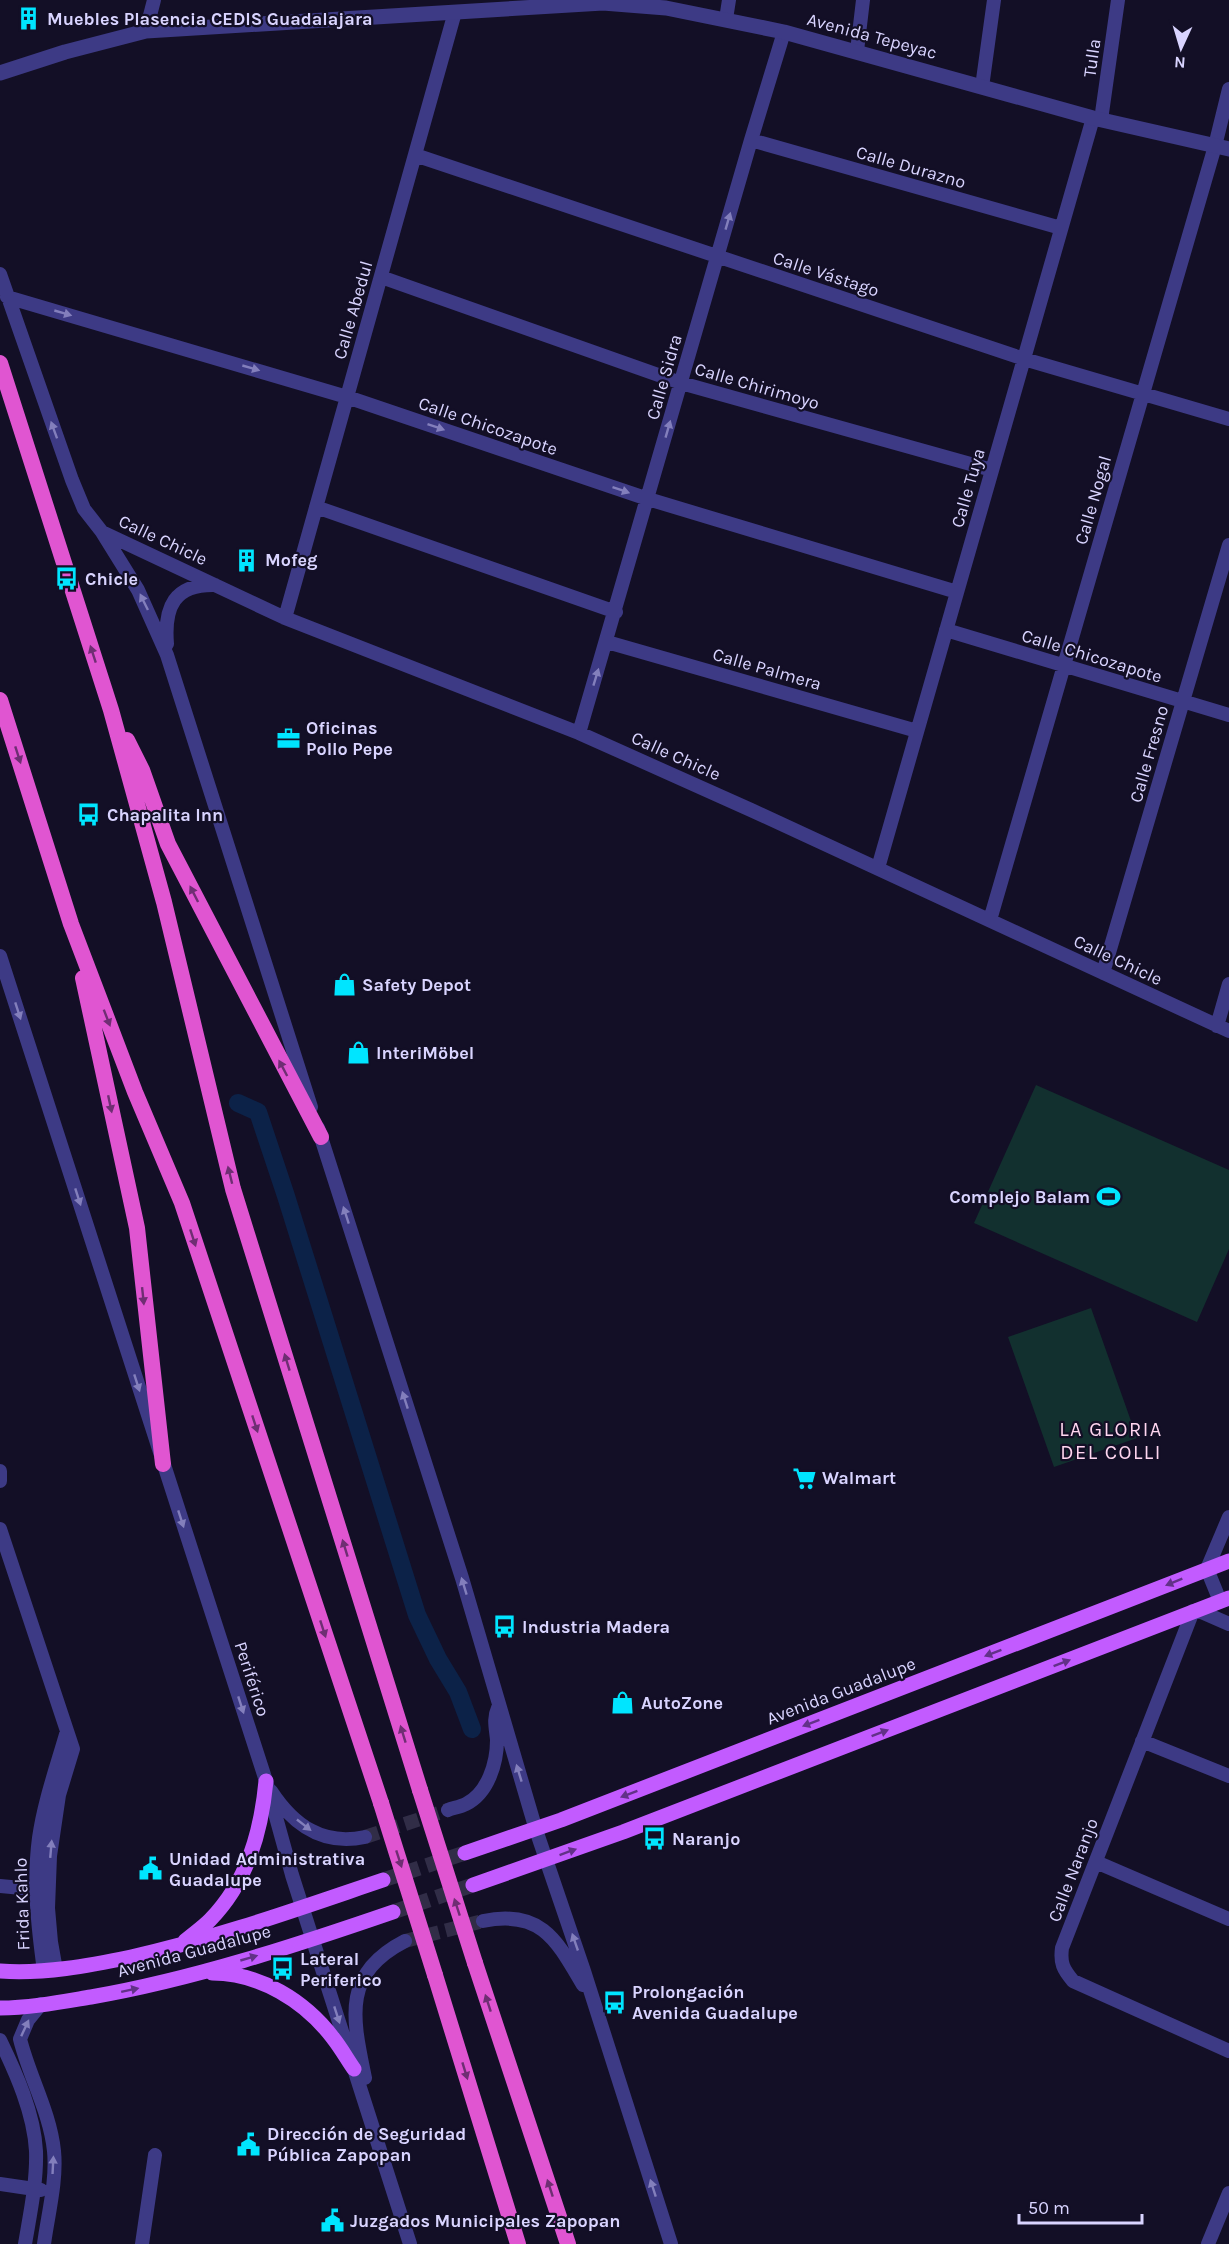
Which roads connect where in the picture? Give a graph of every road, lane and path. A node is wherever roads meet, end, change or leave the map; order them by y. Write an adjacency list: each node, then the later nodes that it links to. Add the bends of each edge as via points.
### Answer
1 (154, 0): 9 (street)
2 (729, 0): 8 (street)
3 (863, 0): 11 (street)
4 (994, 0): 13 (street)
5 (1118, 0): 15 (street, Tulla)
6 (603, 1): 7 (street, Avenida Tepeyac); 8 (street, Avenida Tepeyac)
7 (455, 12): 9 (street, Avenida Tepeyac); 18 (street, Calle Abedul)
8 (726, 19): 10 (street, Avenida Tepeyac)
9 (146, 31): 12 (street, Avenida Tepeyac)
10 (784, 32): 11 (street, Avenida Tepeyac); 16 (street, Calle Sidra)
11 (857, 51): 13 (street, Avenida Tepeyac)
12 (0, 73)
13 (982, 87): 15 (street, Avenida Tepeyac)
14 (1229, 89): 17 (street, Calle Nogal)
15 (1097, 119): 17 (street, Avenida Tepeyac); 19 (street, Calle Tuya)
16 (751, 140): 19 (street, Calle Durazno); 20 (street, Calle Sidra, one-way to 16)
17 (1222, 148): 27 (street, Calle Nogal)
18 (415, 155): 20 (street, Calle Vástago); 22 (street, Calle Abedul)
19 (1062, 228): 24 (street, Calle Tuya)
20 (717, 257): 24 (street, Calle Vástago); 26 (street, Calle Sidra)
21 (0, 274): 23 (street)
22 (381, 277): 26 (street, Calle Chirimoyo); 28 (street, Calle Abedul)
23 (7, 297): 28 (street, Calle Chicozapote, one-way to 28); 33 (street, one-way to 23, via 84,509 72,480)
24 (1024, 358): 27 (street, Calle Vástago); 30 (street, Calle Tuya)
25 (0, 362): 45 (highway, one-way to 25)
26 (681, 383): 30 (street, Calle Chirimoyo); 31 (street, Calle Sidra, one-way to 26)
27 (1143, 394): 29 (street, Calle Vástago); 42 (street, Calle Nogal)
28 (347, 397): 31 (street, Calle Chicozapote, one-way to 31); 32 (street, Calle Abedul)
29 (1229, 419)
30 (992, 470): 36 (street, Calle Tuya)
31 (648, 499): 36 (street, Calle Chicozapote); 37 (street, Calle Sidra)
32 (316, 507): 37 (street); 38 (street, Calle Abedul)
33 (102, 532): 35 (street, Calle Chicle); 41 (street, one-way to 33, via 138,590)
34 (1229, 546): 44 (street, Calle Fresno)
35 (216, 585): 38 (street, Calle Chicle); 41 (street, via 189,588 173,602 166,622)
36 (957, 592): 39 (street, Calle Tuya)
37 (615, 612): 40 (street, Calle Sidra)
38 (285, 618): 48 (street, Calle Chicle)
39 (946, 630): 42 (street, Calle Chicozapote); 47 (street, Calle Tuya)
40 (607, 642): 47 (street, Calle Palmera); 48 (street, Calle Sidra, one-way to 40)
41 (167, 655): 56 (street)
42 (1063, 667): 44 (street, Calle Chicozapote); 50 (street, Calle Nogal)
43 (0, 700): 51 (highway, one-way to 51)
44 (1183, 702): 46 (street, Calle Chicozapote); 53 (street, Calle Fresno)
45 (111, 710): 56 (highway, one-way to 45, via 168,844 142,770); 110 (highway, one-way to 45, bridge, via 420,1790 233,1189 164,902)
46 (1229, 715)
47 (917, 731): 49 (street, Calle Tuya)
48 (579, 733): 49 (street, Calle Chicle)
49 (878, 868): 50 (street, Calle Chicle)
50 (990, 920): 53 (street, Calle Chicle)
51 (71, 924): 57 (highway, one-way to 57, via 136,1228); 109 (highway, one-way to 109, bridge, via 182,1203 381,1803)
52 (0, 956): 57 (street, Periférico, one-way to 57)
53 (1103, 973): 55 (street, Calle Chicle)
54 (1229, 984): 55 (street)
55 (1223, 1028)
56 (321, 1137): 67 (street, one-way to 56)
57 (163, 1464): 70 (street, Periférico, one-way to 70)
58 (0, 1471): 59 (street)
59 (0, 1481)
60 (1229, 1517): 63 (street)
61 (0, 1530): 80 (street, Frida Kahlo, via 73,1749 59,1796)
62 (1229, 1561): 63 (main road, Avenida Guadalupe)
63 (1207, 1569): 64 (street); 72 (main road, Avenida Guadalupe, one-way to 72)
64 (1225, 1599): 65 (main road)
65 (1195, 1611): 66 (street); 68 (street, Calle Naranjo); 75 (main road, one-way to 65)
66 (1229, 1624)
67 (499, 1705): 71 (street, via 495,1718 496,1757 490,1777 466,1804); 72 (street, one-way to 67)
68 (1142, 1741): 69 (street); 76 (street, Calle Naranjo)
69 (1229, 1776)
70 (266, 1781): 73 (street, one-way to 73, via 291,1815 314,1833 341,1840); 81 (street, Periférico); 87 (main road, via 261,1820 243,1874 218,1912)
71 (448, 1810)
72 (536, 1830): 74 (main road, Avenida Guadalupe); 75 (street)
73 (365, 1837)
74 (465, 1853)
75 (546, 1860): 78 (main road); 92 (street, one-way to 75)
76 (1096, 1862): 83 (street); 95 (street, Calle Naranjo, via 1062,1948 1063,1969 1073,1981)
77 (383, 1880): 81 (main road, Avenida Guadalupe)
78 (473, 1885)
79 (0, 1886): 80 (street)
80 (42, 1890): 88 (street, Frida Kahlo, via 51,1942)
81 (303, 1907): 85 (street, Periférico); 87 (main road, Avenida Guadalupe)
82 (393, 1912): 85 (main road, Avenida Guadalupe)
83 (1229, 1919)
84 (483, 1920): 92 (street, via 519,1920 544,1930 559,1944)
85 (313, 1939): 90 (main road, Avenida Guadalupe, one-way to 85); 98 (street, Periférico, one-way to 98)
86 (405, 1941): 99 (street, via 372,1965 363,1977 356,2000 355,2031)
87 (180, 1945): 88 (main road, Avenida Guadalupe, via 87,1966)
88 (50, 1970): 89 (main road, Avenida Guadalupe)
89 (0, 1971)
90 (200, 1972): 91 (main road, Avenida Guadalupe, one-way to 90, via 121,1992); 98 (main road, via 234,1975 285,1994 312,2014)
91 (41, 2004): 93 (main road, Avenida Guadalupe); 96 (street, one-way to 91, via 20,2039)
92 (594, 2006): 111 (street, one-way to 92)
93 (0, 2008)
94 (0, 2040): 97 (street)
95 (1229, 2050)
96 (28, 2064): 97 (street); 103 (street, one-way to 96, via 54,2151)
97 (13, 2068): 102 (street, via 32,2124 36,2151)
98 (354, 2069): 99 (street, Periférico)
99 (370, 2120): 108 (street)
100 (155, 2155): 107 (street)
101 (0, 2184): 102 (street)
102 (34, 2189): 103 (street); 105 (street)
103 (52, 2191): 106 (street)
104 (1229, 2193): 112 (street)
105 (25, 2244)
106 (44, 2244)
107 (142, 2244)
108 (410, 2244)
109 (518, 2244)
110 (568, 2244)
111 (671, 2244)
112 (1208, 2244)

